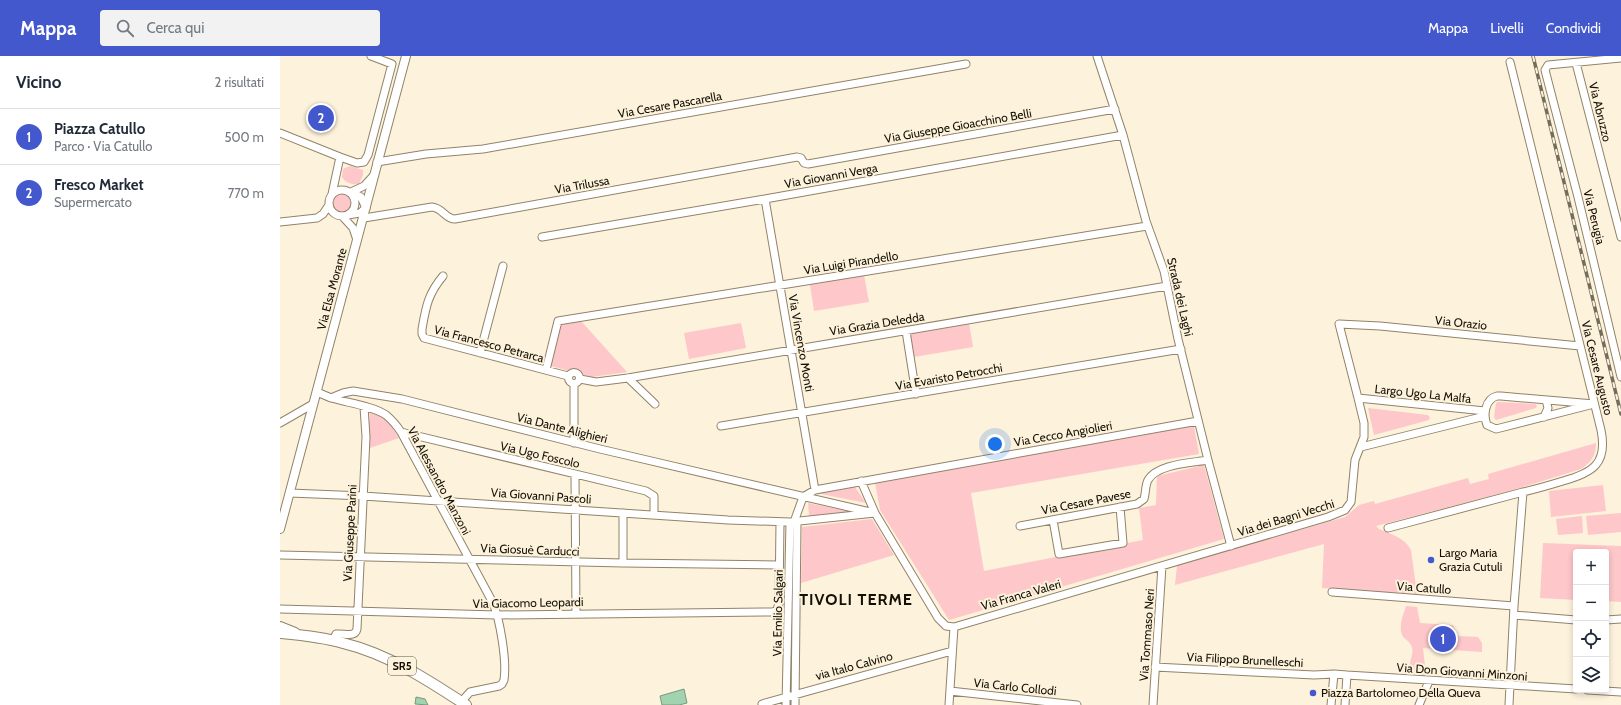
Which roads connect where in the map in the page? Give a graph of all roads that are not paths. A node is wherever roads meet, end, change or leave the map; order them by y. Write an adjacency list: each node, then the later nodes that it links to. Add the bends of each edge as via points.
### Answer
1 (371, 56): 12 (street, via 392,64 368,155 364,162 360,163)
2 (406, 56): 13 (street, Via Elsa Morante)
3 (1097, 56): 9 (street, Strada dei Laghi)
4 (1611, 58): 5 (street); 7 (street)
5 (1621, 58)
6 (1510, 62): 35 (street, Via Cesare Augusto)
7 (1576, 63): 27 (street, Via Abruzzo); 40 (street, Via Perugia, via 1548,66 1545,72)
8 (966, 64): 13 (street, Via Cesare Pascarella, via 483,149)
9 (1116, 109): 11 (street, Strada dei Laghi); 14 (street, Via Giuseppe Gioacchino Belli)
10 (280, 133): 12 (street)
11 (1124, 135): 19 (street, Via Giovanni Verga); 25 (street, Strada dei Laghi)
12 (340, 157): 16 (street)
13 (377, 162): 15 (street, Via Elsa Morante)
14 (804, 163): 23 (street, Via Trilussa, via 797,157 455,219 450,219 439,209 432,207)
15 (374, 175): 17 (street, via 364,186); 21 (street, Via Elsa Morante)
16 (335, 177): 17 (street); 18 (street)
17 (348, 191): 18 (street, via 338,190); 21 (street, via 361,197); 22 (street, via 354,196 355,204)
18 (332, 194): 20 (street)
19 (765, 199): 26 (street, Via Giovanni Verga); 31 (street, Via Vincenzo Monti)
20 (329, 205): 22 (street, via 332,212); 24 (street, via 317,218)
21 (366, 208): 22 (street, via 360,213); 23 (street, Via Elsa Morante)
22 (345, 215): 28 (street)
23 (364, 218): 28 (street, Via Elsa Morante)
24 (280, 222)
25 (1147, 226): 31 (street, Via Luigi Pirandello); 32 (street, Strada dei Laghi, via 1161,259)
26 (542, 237)
27 (1621, 237)
28 (357, 240): 43 (street, Via Elsa Morante)
29 (503, 266): 38 (street)
30 (443, 276): 38 (street, Via Francesco Petrarca, via 429,296 422,328 423,336)
31 (780, 286): 37 (street, Via Vincenzo Monti); 39 (street, Via Luigi Pirandello, via 558,322)
32 (1167, 286): 34 (street, Via Grazia Deledda); 36 (street, Strada dei Laghi)
33 (1339, 324): 35 (street, Via Orazio); 46 (street, Via dei Bagni Vecchi)
34 (906, 330): 37 (street, Via Grazia Deledda); 44 (street)
35 (1580, 346): 50 (street, Via Cesare Augusto)
36 (1180, 349): 44 (street, Via Evaristo Petrocchi); 55 (street, Strada dei Laghi)
37 (790, 350): 41 (street, Via Grazia Deledda); 52 (street, Via Vincenzo Monti)
38 (480, 353): 39 (street, Via Francesco Petrarca)
39 (546, 370): 42 (street, Via Francesco Petrarca, via 568,376 568,380)
40 (1621, 377)
41 (628, 378): 42 (street, Via Grazia Deledda, via 603,382); 49 (street)
42 (577, 382): 59 (street)
43 (316, 392): 45 (street); 48 (street, Via Elsa Morante)
44 (916, 394): 52 (street, Via Evaristo Petrocchi)
45 (331, 398): 51 (street, Via Alessandro Manzoni); 59 (street, Via Dante Alighieri, via 353,391 387,396)
46 (1358, 398): 53 (street, Largo Ugo La Malfa); 60 (street, Via dei Bagni Vecchi, via 1364,430)
47 (1546, 400): 50 (street, Largo Ugo La Malfa); 53 (street, Largo Ugo La Malfa, via 1494,396); 54 (street, via 1548,408)
48 (314, 404): 56 (street); 66 (street, Via Elsa Morante)
49 (655, 404)
50 (1594, 404): 54 (street, Largo Ugo La Malfa); 65 (street, Via Cesare Augusto, via 1604,446 1597,465 1577,477)
51 (364, 407): 58 (street, Via Alessandro Manzoni, via 388,416); 67 (street, Via Giuseppe Parini)
52 (802, 413): 57 (street, Via Evaristo Petrocchi); 64 (street, Via Vincenzo Monti)
53 (1485, 414): 54 (street, Largo Ugo La Malfa, via 1487,425 1496,429); 60 (street, Largo Ugo La Malfa)
54 (1544, 417)
55 (1198, 420): 61 (street, Strada dei Laghi); 63 (street, Via Cecco Angiolieri)
56 (280, 423)
57 (720, 426)
58 (401, 432): 62 (street, Via Ugo Foscolo); 69 (street, Via Alessandro Manzoni)
59 (574, 443): 68 (street, Via Dante Alighieri)
60 (1361, 447): 81 (street, Via dei Bagni Vecchi, via 1355,460 1351,502 1345,510)
61 (1208, 460): 70 (street, Via Cesare Pavese, via 1155,473 1148,482 1142,501); 81 (street, Strada dei Laghi)
62 (575, 474): 71 (street); 74 (street, Via Ugo Foscolo, via 651,492 654,498)
63 (861, 481): 64 (street, Via Cecco Angiolieri); 73 (street)
64 (815, 490): 68 (street, Via Cecco Angiolieri)
65 (1523, 492): 79 (street, Via Cesare Augusto); 90 (street)
66 (290, 494): 67 (street, Via Giovanni Pascoli); 80 (street, Via Elsa Morante)
67 (364, 496): 69 (street, Via Giovanni Pascoli); 83 (street, Via Giuseppe Parini)
68 (803, 496): 73 (street, Via Dante Alighieri); 77 (street)
69 (437, 500): 71 (street, Via Giovanni Pascoli); 84 (street, Via Alessandro Manzoni)
70 (1120, 508): 75 (street, Via Cesare Pavese); 75 (street, via 1123,543 1059,554)
71 (575, 510): 72 (street, Via Giovanni Pascoli); 85 (street)
72 (623, 513): 74 (street, Via Giovanni Pascoli); 86 (street)
73 (875, 513): 77 (street, Via Giovanni Pascoli); 96 (street)
74 (654, 515): 76 (street, Via Giovanni Pascoli)
75 (1052, 520): 78 (street, Via Cesare Pavese)
76 (780, 522): 77 (street, Via Giovanni Pascoli); 87 (street)
77 (794, 522): 116 (street, Via Emilio Salgari); 117 (street, Via Emilio Salgari)
78 (1020, 526)
79 (1388, 528)
80 (280, 529)
81 (1231, 546): 88 (street, Via Franca Valeri)
82 (280, 555): 83 (street, Via Giosuè Carducci)
83 (360, 557): 84 (street, Via Giosuè Carducci); 92 (street, Via Giuseppe Parini)
84 (468, 559): 85 (street, Via Giosuè Carducci); 94 (street, Via Alessandro Manzoni)
85 (575, 562): 86 (street, Via Giosuè Carducci); 93 (street)
86 (623, 563): 87 (street, Via Giosuè Carducci)
87 (780, 565): 93 (street, Via Giacomo Leopardi, via 777,610)
88 (1162, 566): 101 (street, Via Franca Valeri); 107 (street, Via Tommaso Neri)
89 (1332, 592): 90 (street, Via Catullo)
90 (1514, 606): 95 (street)
91 (280, 609): 92 (street, Via Giacomo Leopardi)
92 (357, 612): 94 (street, Via Giacomo Leopardi); 104 (street, Via Giuseppe Parini, via 356,632 336,634)
93 (576, 613): 94 (street, Via Giacomo Leopardi)
94 (498, 615): 118 (street, Via Alessandro Manzoni, via 505,676 503,682 497,686 470,692)
95 (1514, 615): 98 (street); 111 (street)
96 (938, 618): 101 (street, via 946,626); 105 (street)
97 (1621, 619): 99 (street)
98 (1573, 620)
99 (1609, 620)
100 (280, 626): 103 (street)
101 (954, 627): 105 (street)
102 (280, 633): 103 (main road, SR5)
103 (313, 637): 104 (main road, SR5)
104 (333, 640): 118 (main road, SR5, via 361,648 398,664)
105 (952, 643): 106 (street)
106 (952, 651): 113 (street); 116 (street, via Italo Calvino)
107 (1156, 667): 108 (street, Via Filippo Brunelleschi); 125 (street, Via Tommaso Neri)
108 (1334, 674): 109 (street); 126 (street)
109 (1347, 675): 110 (street, Via Don Giovanni Minzoni); 127 (street)
110 (1429, 681): 111 (street, Via Don Giovanni Minzoni); 128 (street)
111 (1511, 686): 112 (street, Via Don Giovanni Minzoni); 129 (street)
112 (1573, 689)
113 (950, 691): 120 (street, Via Carlo Collodi); 123 (street)
114 (1609, 691): 115 (street)
115 (1621, 692)
116 (796, 694): 117 (street, via Italo Calvino); 122 (street, Via Emilio Salgari)
117 (787, 696): 119 (street, via Italo Calvino); 121 (street, Via Emilio Salgari)
118 (463, 704)
119 (762, 704)
120 (1050, 704): 124 (street, Via Carlo Collodi)
121 (786, 705)
122 (795, 705)
123 (949, 705)
124 (1077, 705)
125 (1153, 705)
126 (1332, 705)
127 (1345, 705)
128 (1419, 705)
129 (1509, 705)

